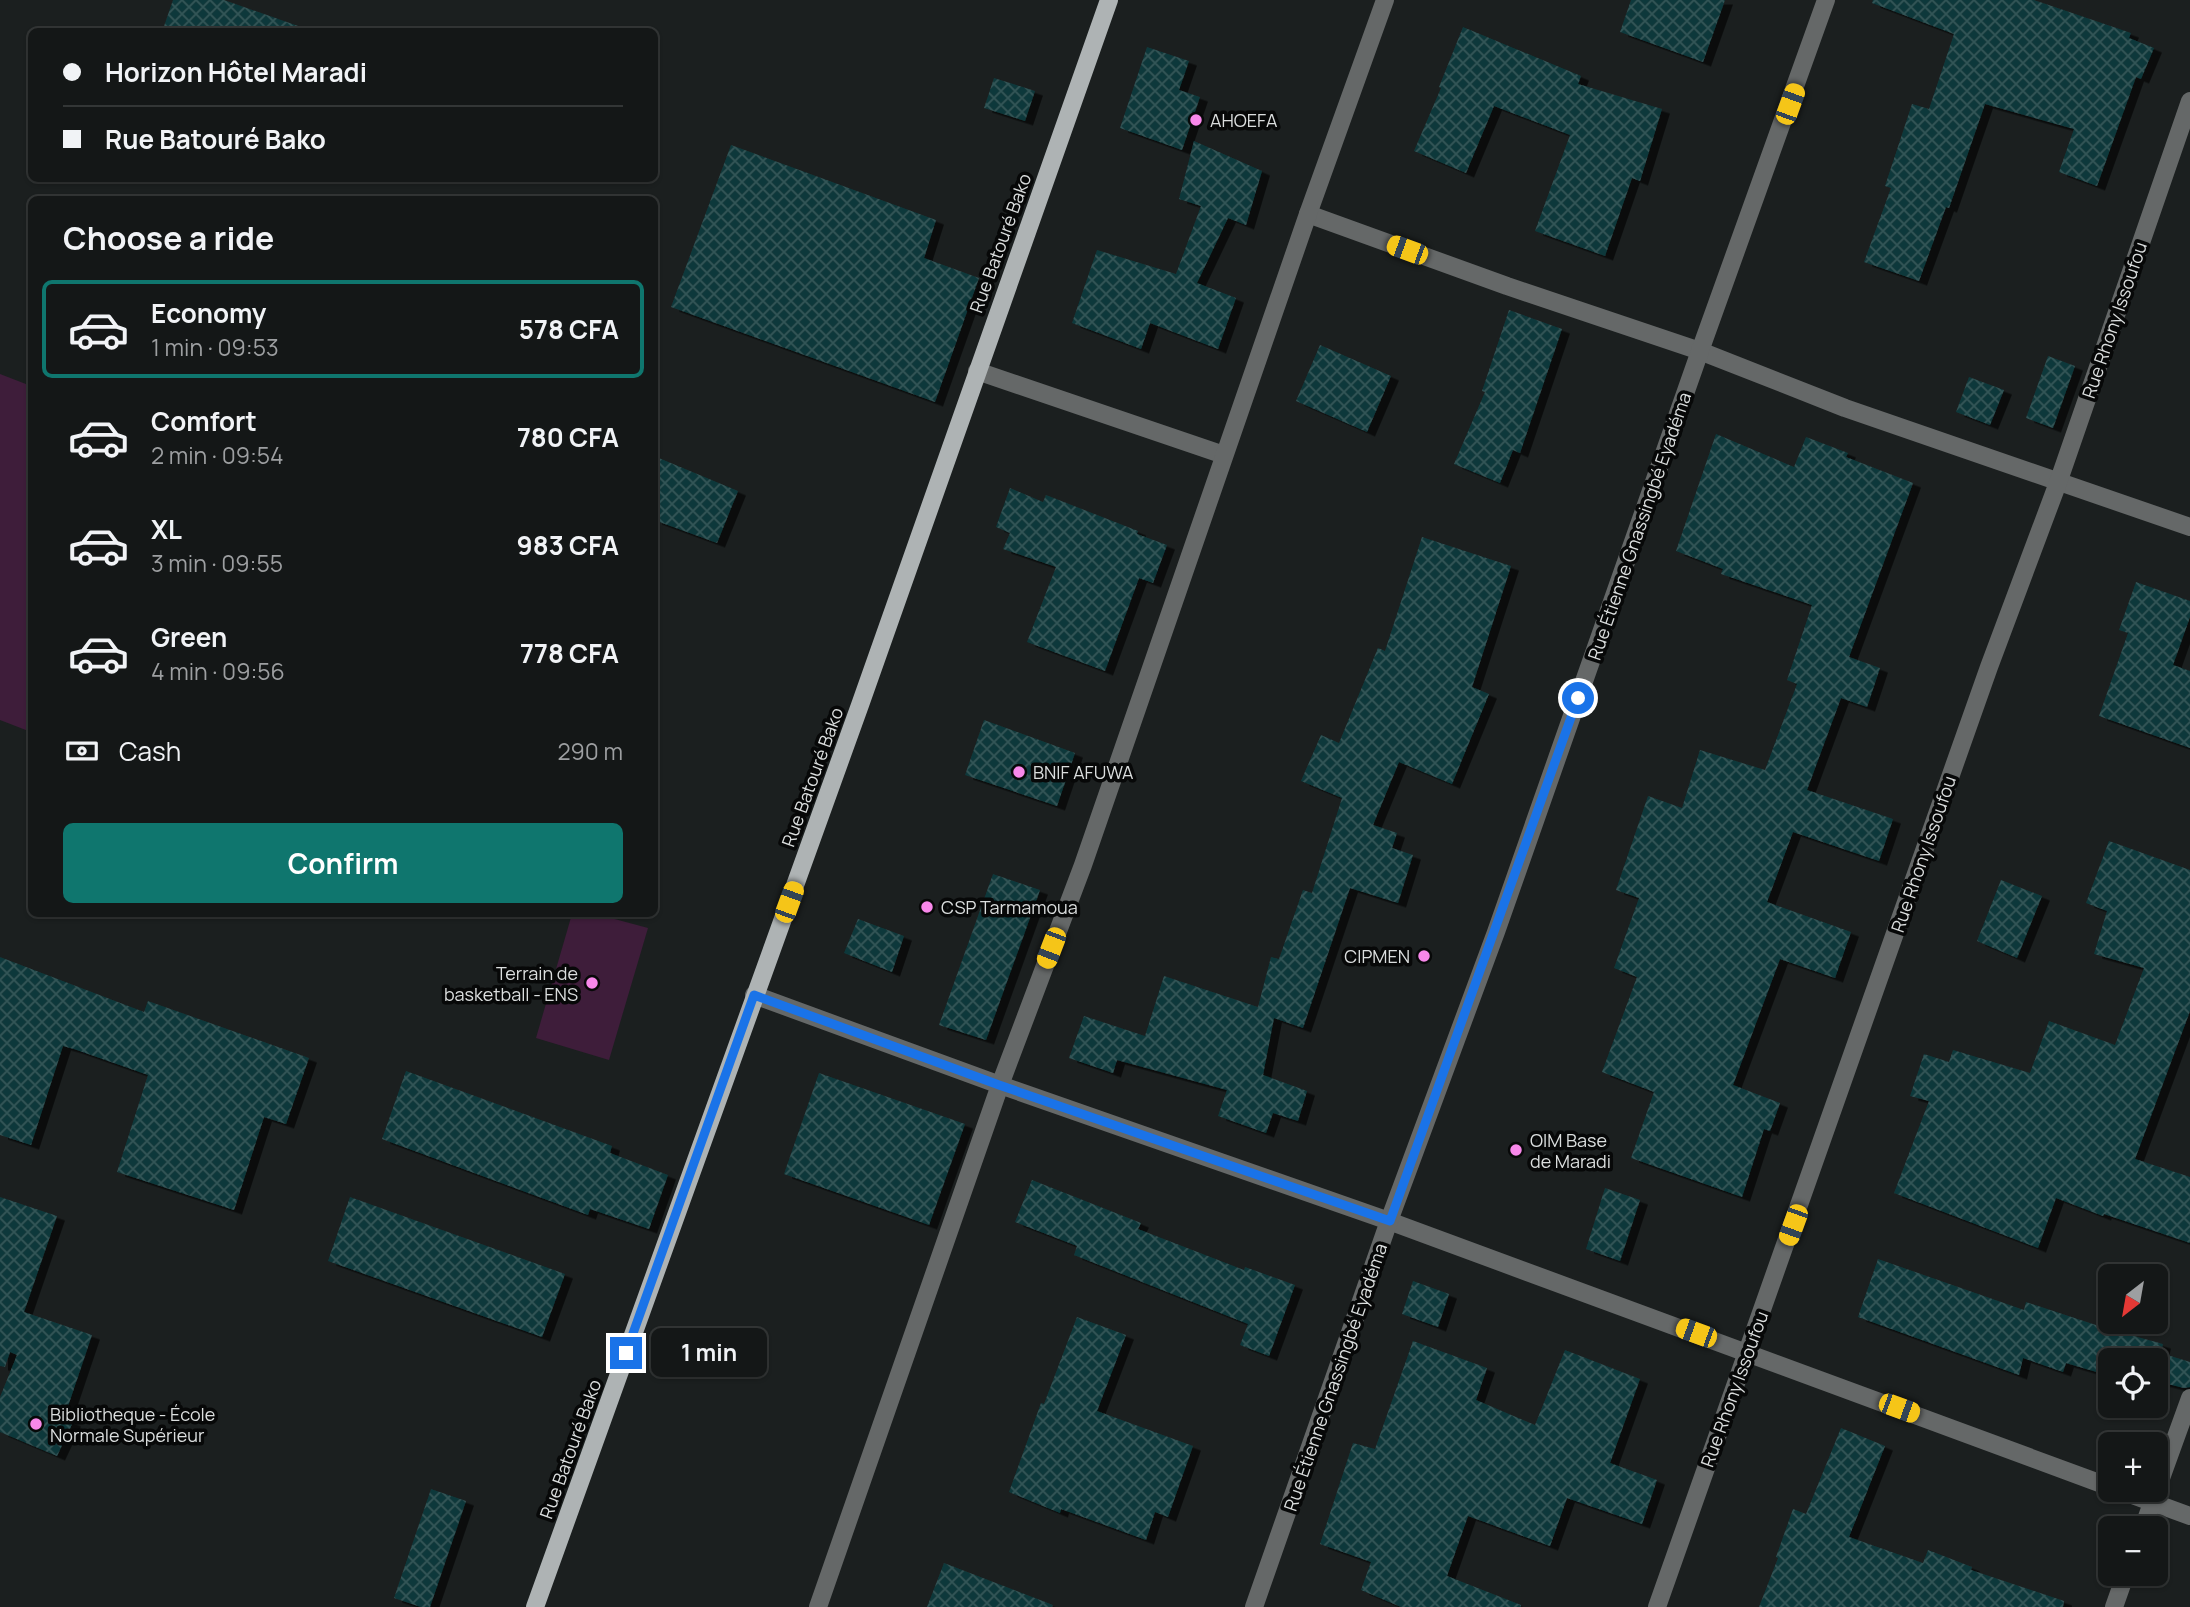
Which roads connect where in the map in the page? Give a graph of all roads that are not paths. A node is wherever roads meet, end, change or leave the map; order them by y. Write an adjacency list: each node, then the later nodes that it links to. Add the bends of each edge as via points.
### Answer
1 (1109, 0): 7 (main road, Rue Batouré Bako)
2 (1385, 0): 5 (street)
3 (1826, 0): 6 (street, Rue Étienne Gnassingbé Eyadéma)
4 (2190, 101): 9 (street, Rue Rhony Issoufou)
5 (1308, 214): 6 (street); 8 (street)
6 (1700, 351): 9 (street, via 1845,408); 13 (street, Rue Étienne Gnassingbé Eyadéma)
7 (976, 371): 8 (street); 11 (main road, Rue Batouré Bako)
8 (1224, 455): 12 (street, via 1083,864)
9 (2059, 480): 10 (street); 14 (street, Rue Rhony Issoufou)
10 (2190, 527)
11 (754, 995): 12 (street); 21 (main road, Rue Batouré Bako)
12 (999, 1085): 13 (street); 22 (street)
13 (1390, 1221): 14 (street); 23 (street, Rue Étienne Gnassingbé Eyadéma)
14 (1747, 1352): 16 (street); 24 (street, Rue Rhony Issoufou)
15 (2190, 1398): 17 (street)
16 (2098, 1483)
17 (2152, 1503): 18 (street); 19 (street)
18 (2147, 1516)
19 (2190, 1516)
20 (2121, 1586): 25 (street)
21 (536, 1607)
22 (818, 1607)
23 (1254, 1607)
24 (1657, 1607)
25 (2114, 1607)

